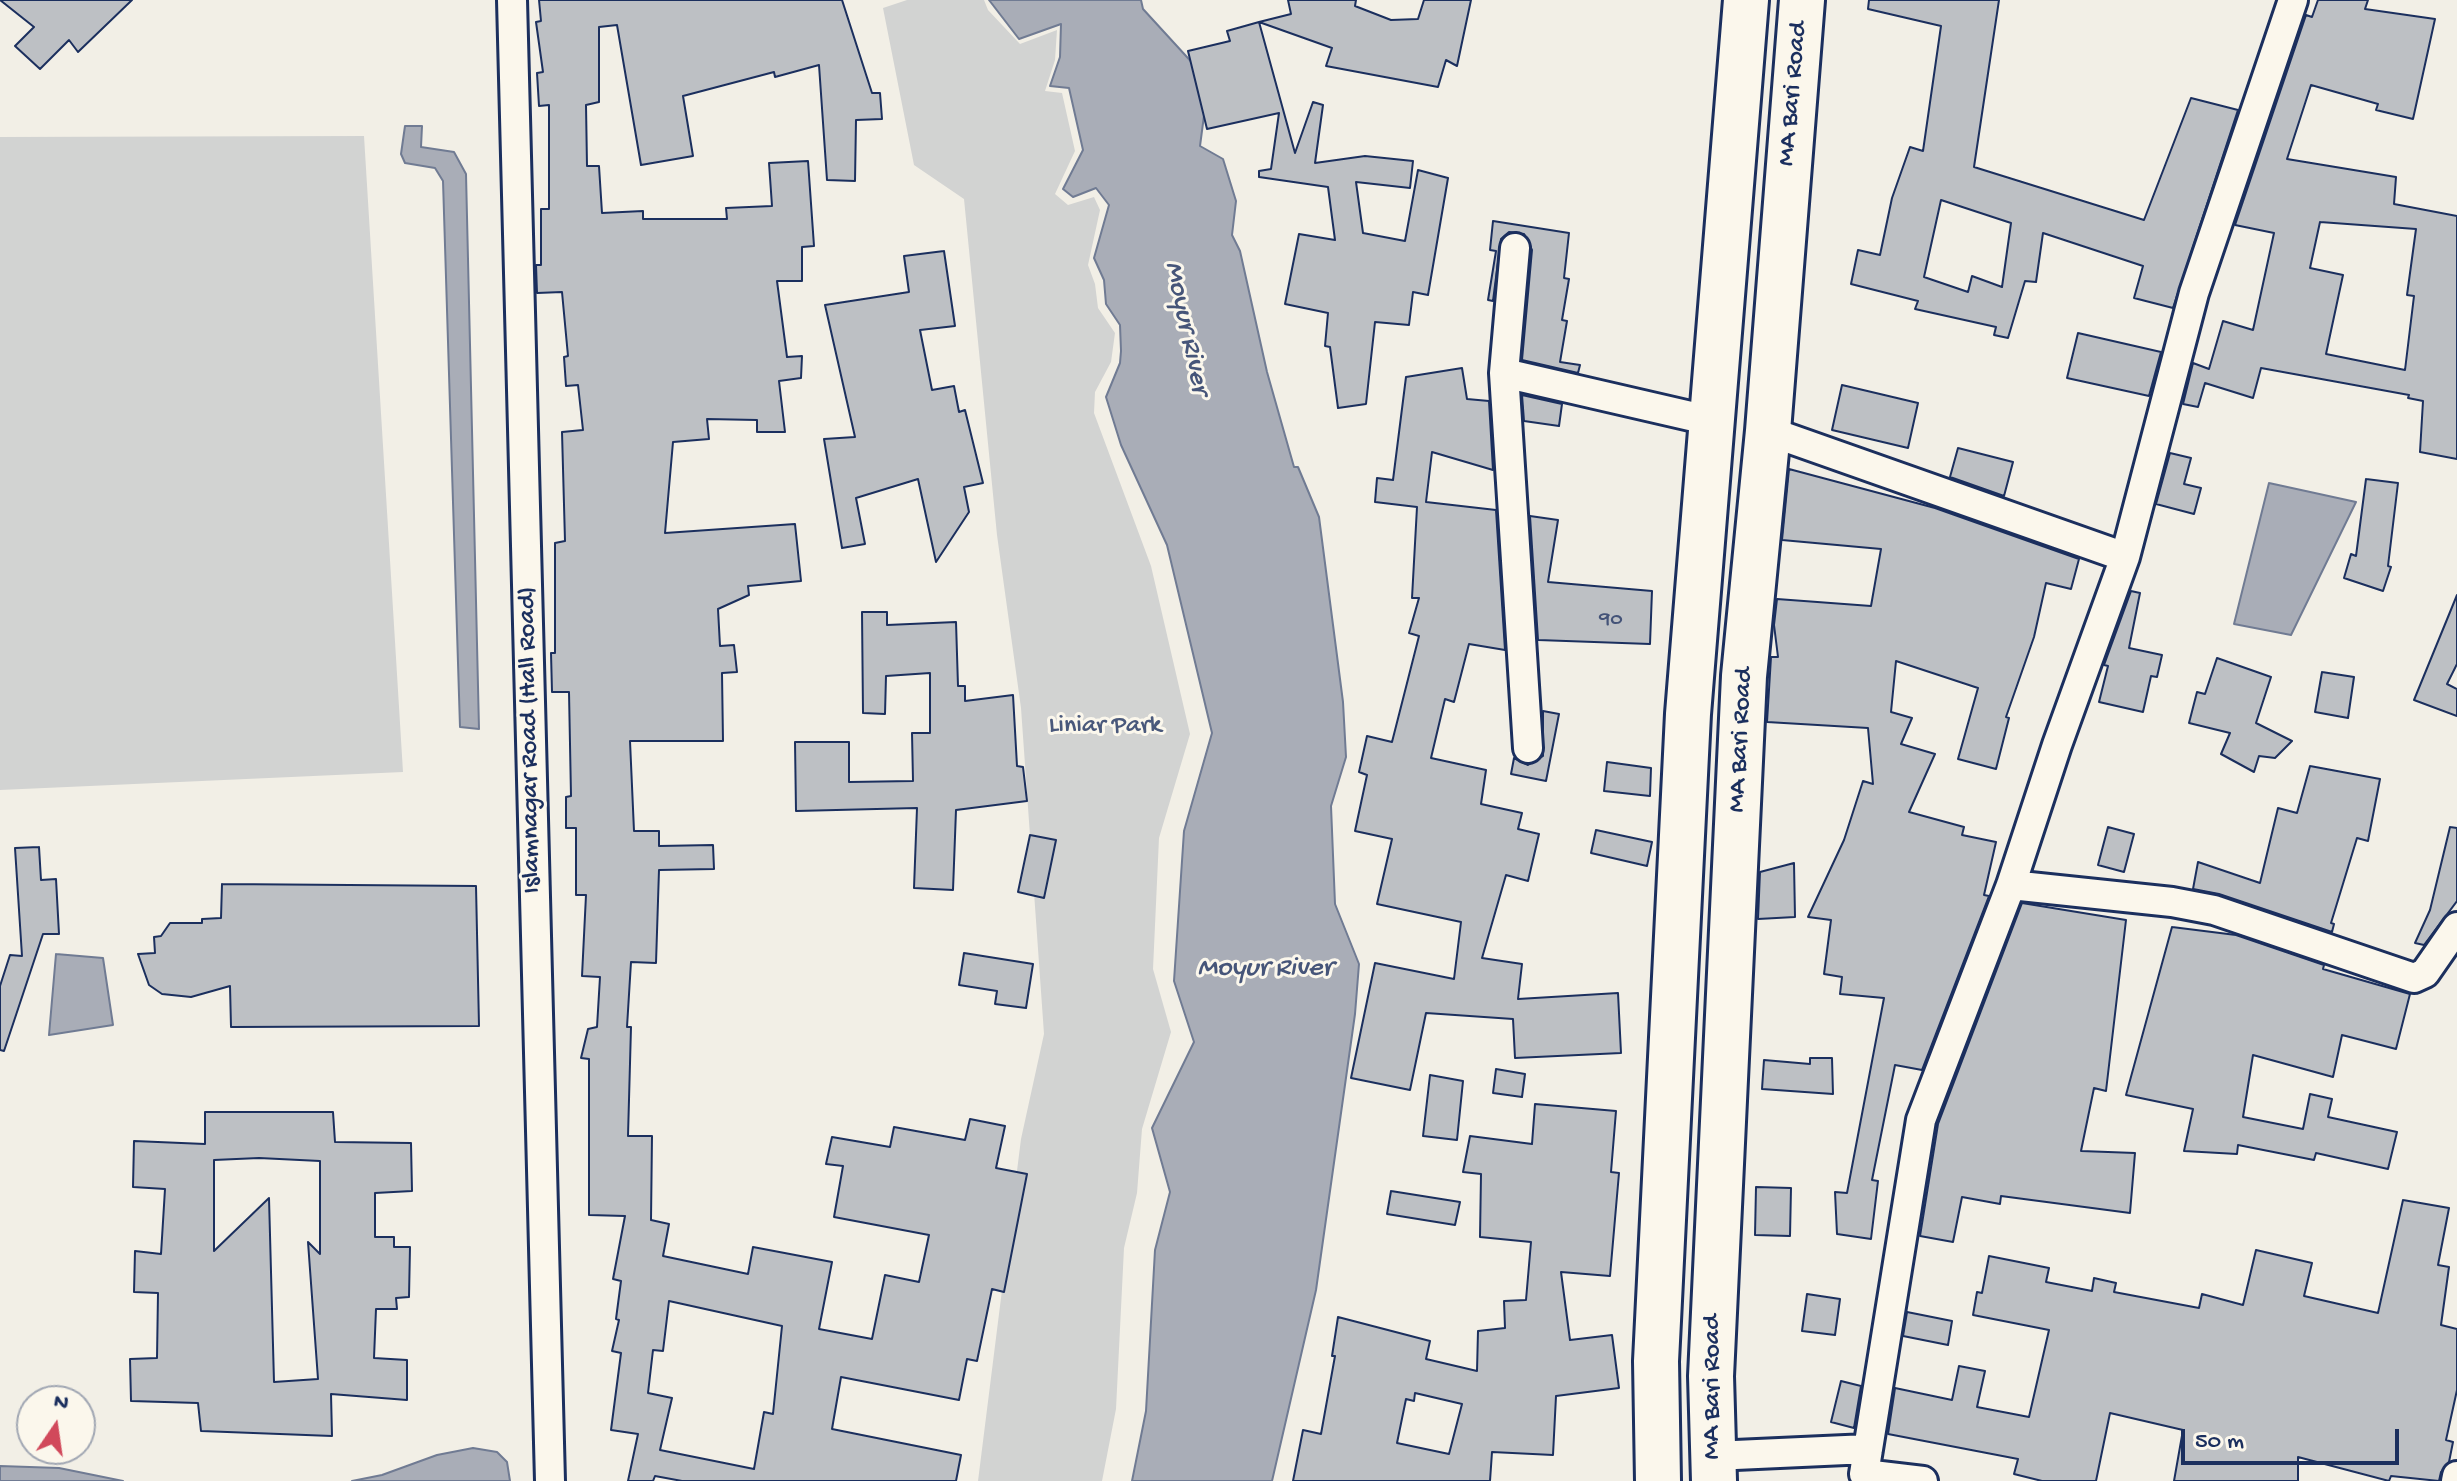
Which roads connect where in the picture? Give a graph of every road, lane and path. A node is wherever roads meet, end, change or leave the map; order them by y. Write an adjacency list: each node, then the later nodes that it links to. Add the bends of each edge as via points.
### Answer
1 (512, 0): 15 (street, Islamnagar Road (Hall Road))
2 (1746, 0): 7 (main road, MA Bari Road)
3 (1802, 0): 8 (main road, MA Bari Road)
4 (2293, 0): 9 (street, via 2194,293)
5 (1515, 248): 6 (street)
6 (1504, 373): 7 (street); 10 (street)
7 (1712, 421): 16 (main road, MA Bari Road, via 1688,714 1656,1361)
8 (1768, 431): 9 (street); 14 (main road, MA Bari Road, via 1744,676 1711,1376)
9 (2125, 557): 11 (street)
10 (1528, 748)
11 (2011, 885): 12 (street, via 2214,910 2414,978 2425,973); 13 (street, via 1921,1120)
12 (2457, 927)
13 (1868, 1449): 14 (street); 17 (street, via 1864,1474)
14 (1713, 1468)
15 (550, 1481)
16 (1658, 1481)
17 (1923, 1481)

